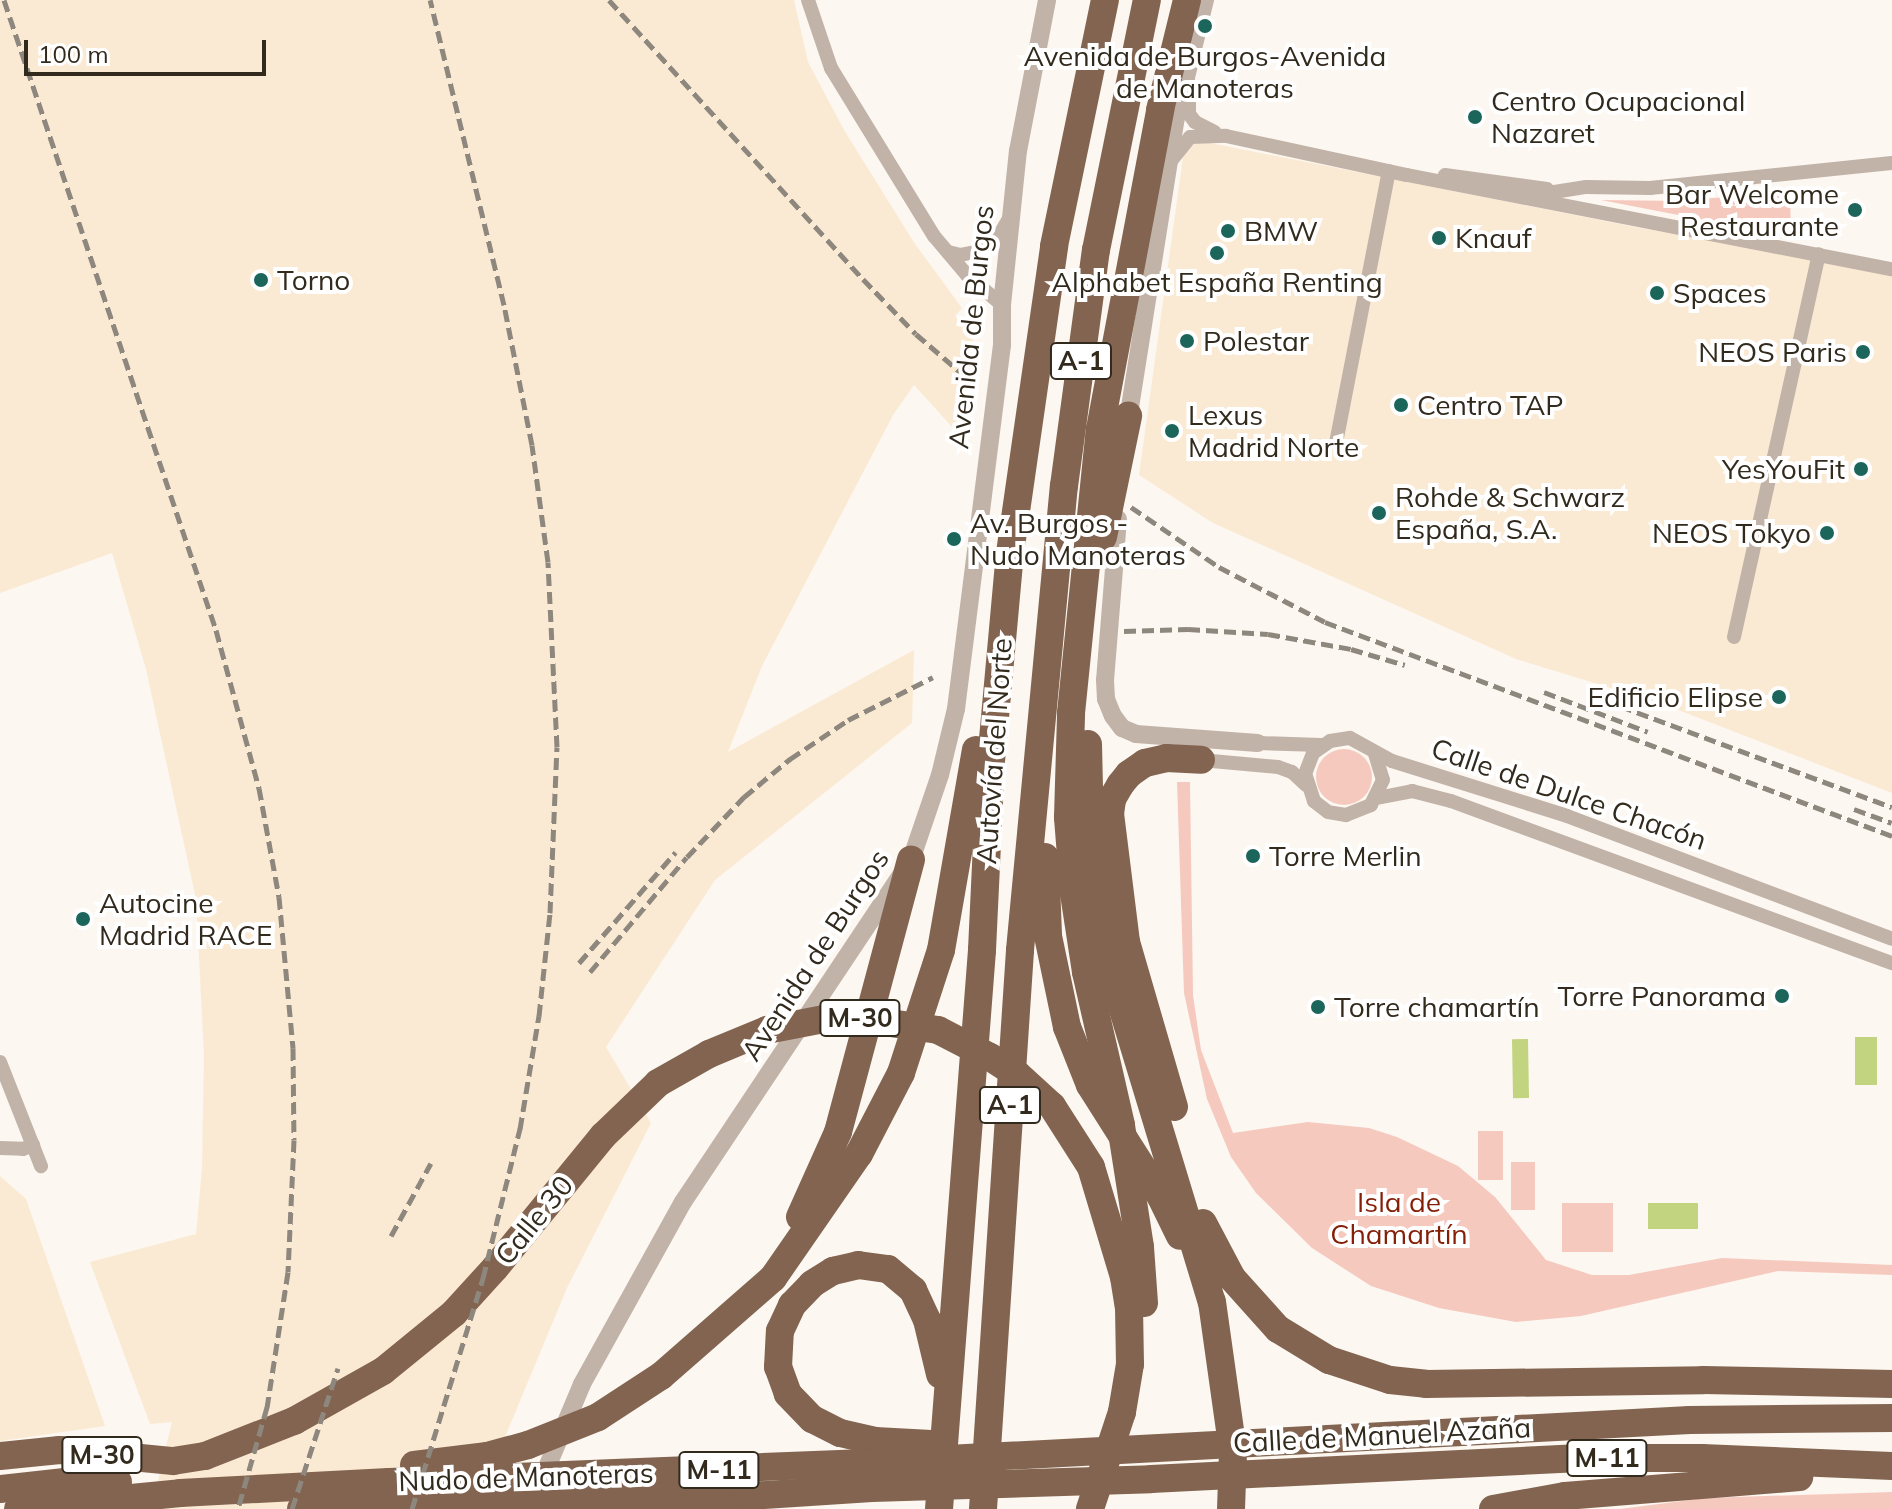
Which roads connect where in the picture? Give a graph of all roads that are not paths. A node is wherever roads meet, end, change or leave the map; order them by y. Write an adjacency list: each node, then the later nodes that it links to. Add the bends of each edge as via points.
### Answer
1 (808, 0): 16 (street, via 831,68)
2 (1047, 0): 15 (street, Avenida de Burgos)
3 (1105, 0): 25 (highway, Autovía del Norte / A-1, via 1054,246)
4 (1147, 0): 26 (highway, Autovía del Norte / A-1, via 1096,250 1064,486)
5 (1187, 0): 19 (highway, via 1160,110)
6 (1205, 0): 7 (street)
7 (1190, 54): 8 (street, via 1189,114 1201,126); 9 (street)
8 (1226, 136): 9 (street, via 1190,137); 11 (street)
9 (1168, 166): 21 (street)
10 (1889, 167): 13 (street)
11 (1389, 171): 12 (street); 13 (street); 22 (street)
12 (1467, 187): 13 (street, via 1545,196); 14 (street)
13 (1561, 191): 14 (street)
14 (1610, 215): 17 (street)
15 (1011, 217): 16 (street, via 1000,234 976,252); 20 (street, Avenida de Burgos)
16 (948, 252): 20 (street)
17 (1819, 254): 18 (street); 24 (street)
18 (1892, 269)
19 (1126, 303): 23 (highway); 48 (highway, via 1090,504 1071,713 1068,817 1086,972 1133,1199 1145,1308 1142,1344)
20 (1002, 305): 35 (street, Avenida de Burgos, via 1002,345 956,709)
21 (1128, 416): 23 (highway); 27 (street, via 1106,699 1122,728 1136,734)
22 (1336, 443)
23 (1100, 554): 42 (highway, via 1088,693 1090,832 1113,977)
24 (1734, 637)
25 (998, 673): 47 (highway, via 985,698 941,950 901,1073 859,1154 796,1249); 51 (highway, Autovía del Norte / A-1, via 982,950)
26 (1043, 701): 53 (highway, via 1045,891 1059,999 1090,1085 1181,1238 1198,1283); 68 (highway, Autovía del Norte / A-1, via 1020,950)
27 (1258, 743): 28 (street)
28 (1321, 745): 29 (street, via 1350,738); 31 (street, via 1307,763)
29 (1375, 754): 32 (street, via 1383,780); 33 (street, Calle de Dulce Chacón)
30 (1201, 760): 31 (street, via 1278,767); 46 (highway, via 1166,758 1129,774 1112,799 1112,833 1126,942 1144,1012 1201,1194)
31 (1306, 785): 32 (street, via 1314,801 1337,815 1363,810)
32 (1377, 798): 34 (street, Calle de Dulce Chacón, via 1398,791 1426,794)
33 (1567, 816): 34 (street); 36 (street, Calle de Dulce Chacón)
34 (1561, 839): 37 (street, Calle de Dulce Chacón)
35 (911, 860): 47 (highway, via 838,1132 803,1212); 61 (street, Avenida de Burgos, via 675,1215 582,1384)
36 (1744, 884): 37 (street); 38 (street, Calle de Dulce Chacón)
37 (1737, 905): 39 (street, Calle de Dulce Chacón)
38 (1892, 939)
39 (1892, 963)
40 (0, 1062): 41 (street)
41 (7, 1099): 43 (street)
42 (1153, 1104): 46 (highway, via 1218,1254); 53 (highway, via 1212,1302)
43 (33, 1145): 44 (street); 45 (street)
44 (0, 1148)
45 (41, 1166)
46 (1251, 1303): 49 (highway, via 1304,1348 1390,1380)
47 (733, 1313): 59 (highway, via 661,1376 598,1417 544,1441 487,1456 421,1464)
48 (1130, 1364): 59 (highway, Calle 30 / M-30, via 1129,1307 1104,1201 1079,1144 1052,1106 1018,1075 938,1030 856,1018 824,1019 767,1030 658,1083 627,1109 454,1313 383,1371); 69 (highway, M-30, via 1122,1412)
49 (1812, 1383): 50 (highway); 52 (highway)
50 (1892, 1384)
51 (946, 1389): 58 (highway, via 913,1290 888,1269 858,1265 833,1271 792,1305 780,1331 778,1367 788,1394 812,1419 840,1433); 67 (highway, Autovía del Norte / A-1)
52 (1892, 1392)
53 (1228, 1406): 70 (highway)
54 (1892, 1418): 58 (highway, Calle de Manuel Azaña / M-11, via 968,1445)
55 (0, 1456): 59 (highway, Calle 30 / M-30, via 60,1450 173,1461)
56 (1892, 1469): 58 (highway, Calle de Manuel Azaña / M-11, via 1702,1458 1580,1458 1151,1479 1123,1488); 71 (highway, via 1565,1496)
57 (0, 1473): 59 (highway, via 70,1465)
58 (873, 1474): 61 (highway, Nudo de Manoteras / M-11, via 749,1496); 66 (highway)
59 (185, 1480): 60 (highway, via 72,1481); 61 (highway, Nudo de Manoteras / M-11); 63 (highway)
60 (0, 1489)
61 (553, 1494): 62 (highway, Nudo de Manoteras / M-11)
62 (470, 1502): 64 (highway); 65 (highway, M-11)
63 (18, 1509)
64 (301, 1509)
65 (440, 1509)
66 (843, 1509)
67 (939, 1509)
68 (983, 1509)
69 (1090, 1509)
70 (1231, 1509)
71 (1493, 1509)

